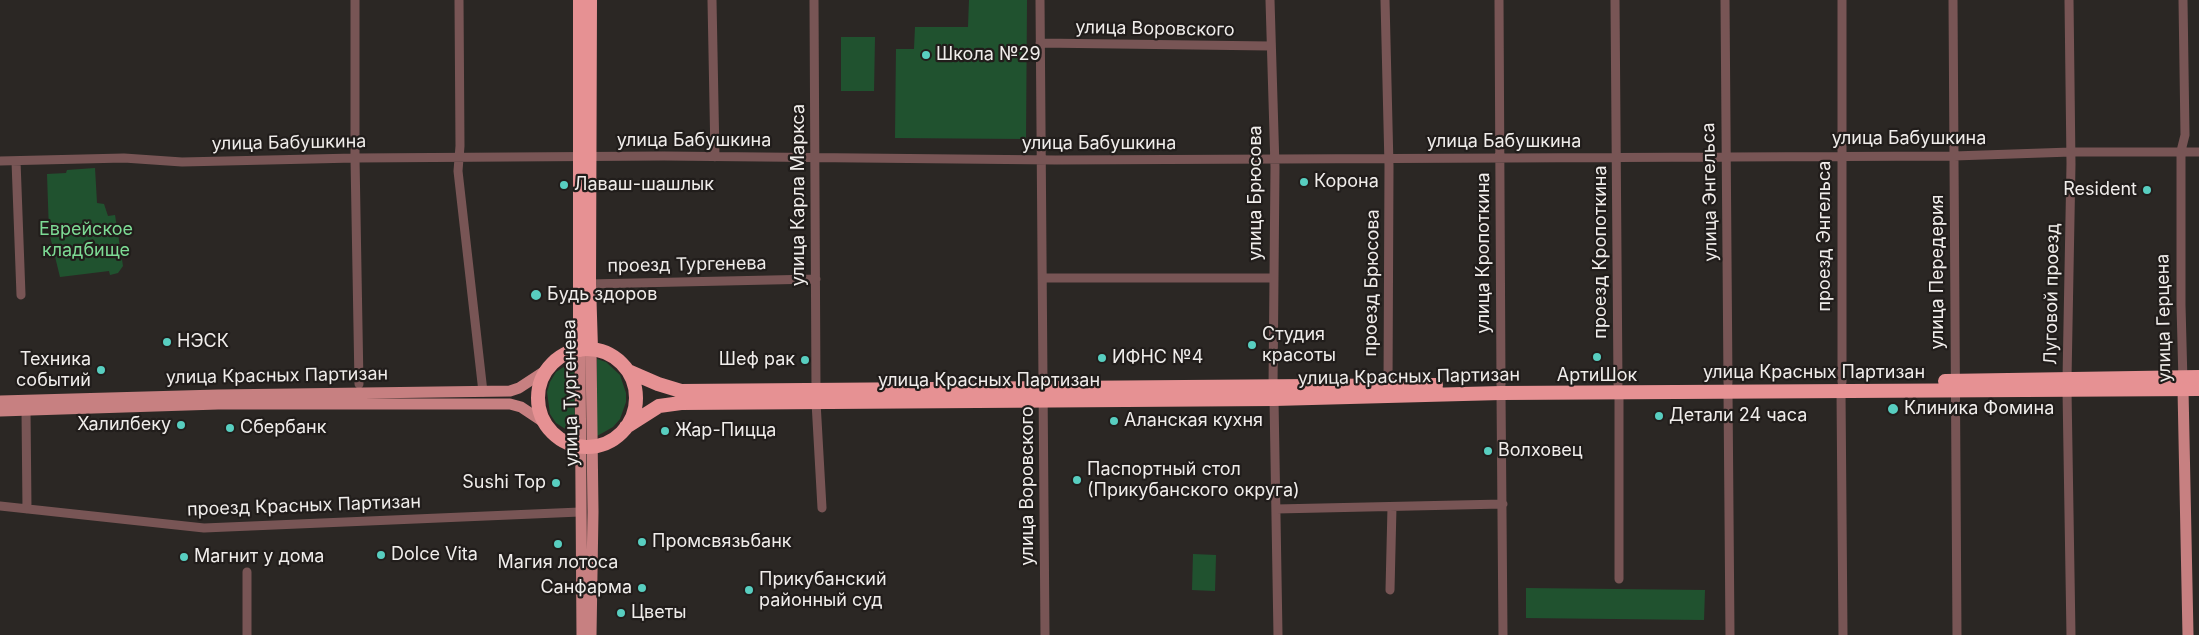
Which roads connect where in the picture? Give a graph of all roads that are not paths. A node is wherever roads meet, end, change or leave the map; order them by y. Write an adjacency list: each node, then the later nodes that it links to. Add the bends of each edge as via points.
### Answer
1 (355, 0): 29 (street)
2 (459, 0): 25 (street)
3 (580, 0): 22 (highway, улица Тургенева)
4 (590, 0): 22 (highway, улица Тургенева)
5 (712, 0): 26 (street)
6 (814, 0): 27 (street, улица Карла Маркса)
7 (1040, 0): 17 (street, улица Воровского)
8 (1270, 0): 18 (street, улица Брюсова)
9 (1385, 0): 30 (street, проезд Брюсова)
10 (1499, 0): 31 (street, улица Кропоткина)
11 (1615, 0): 32 (street, проезд Кропоткина)
12 (1725, 0): 28 (street, улица Энгельса)
13 (1842, 0): 23 (street, проезд Энгельса)
14 (1953, 0): 24 (street, улица Передерия)
15 (2069, 0): 20 (street, Луговой проезд)
16 (2183, 0): 19 (street, улица Герцена, via 2185,134)
17 (1040, 43): 18 (street, улица Воровского); 34 (street, улица Воровского)
18 (1270, 46): 33 (street, улица Брюсова)
19 (2181, 151): 20 (street, улица Бабушкина); 21 (street, улица Бабушкина); 46 (street, улица Герцена)
20 (2071, 152): 24 (street, улица Бабушкина); 48 (street, Луговой проезд)
21 (2199, 152)
22 (584, 156): 25 (street, улица Бабушкина); 26 (street, улица Бабушкина); 40 (highway, улица Тургенева); 42 (highway, улица Тургенева)
23 (1841, 156): 24 (street, улица Бабушкина); 28 (street, улица Бабушкина); 52 (street, проезд Энгельса)
24 (1954, 156): 50 (street, улица Передерия)
25 (459, 157): 29 (street, улица Бабушкина); 56 (street, via 465,243)
26 (715, 157): 27 (street, улица Бабушкина)
27 (815, 157): 34 (street, улица Бабушкина); 37 (street, улица Карла Маркса)
28 (1725, 157): 32 (street, улица Бабушкина); 51 (street, улица Энгельса)
29 (355, 158): 36 (street, улица Бабушкина); 47 (street)
30 (1389, 158): 31 (street, улица Бабушкина); 33 (street, улица Бабушкина); 49 (street, проезд Брюсова)
31 (1500, 158): 32 (street, улица Бабушкина); 54 (street, улица Кропоткина)
32 (1617, 158): 53 (street, проезд Кропоткина)
33 (1274, 159): 34 (street, улица Бабушкина); 39 (street, улица Брюсова)
34 (1042, 160): 38 (street, улица Воровского)
35 (0, 161): 36 (street, улица Бабушкина)
36 (16, 161): 41 (street)
37 (816, 278): 40 (street, проезд Тургенева); 59 (street, улица Карла Маркса)
38 (1043, 278): 39 (street); 58 (street, улица Воровского)
39 (1272, 278): 57 (street, улица Брюсова)
40 (588, 284): 42 (highway, улица Тургенева)
41 (21, 295)
42 (586, 350): 43 (highway, via 560,357); 44 (highway, улица Красных Партизан, via 612,356); 65 (main road, улица Тургенева)
43 (548, 369): 56 (main road, улица Красных Партизан, via 519,388); 63 (highway, via 540,383 538,399)
44 (628, 371): 59 (highway, улица Красных Партизан, via 681,391); 64 (highway, via 633,382 635,405)
45 (2199, 377): 46 (highway, улица Красных Партизан)
46 (2183, 383): 48 (highway, улица Красных Партизан); 55 (highway, улица Красных Партизан); 86 (main road, улица Герцена)
47 (359, 384)
48 (2067, 384): 50 (highway, улица Красных Партизан); 85 (street, Луговой проезд)
49 (1388, 386): 54 (highway, улица Красных Партизан); 57 (highway, улица Красных Партизан)
50 (1954, 386): 52 (highway, улица Красных Партизан); 84 (street, улица Передерия)
51 (1728, 387): 52 (highway, улица Красных Партизан); 53 (highway, улица Красных Партизан); 82 (street, улица Энгельса)
52 (1841, 387): 83 (street, проезд Энгельса)
53 (1618, 388): 54 (highway, улица Красных Партизан); 74 (street, проезд Кропоткина)
54 (1501, 389): 57 (highway, улица Красных Партизан); 66 (street, улица Кропоткина)
55 (2199, 389)
56 (483, 392): 60 (main road, улица Красных Партизан)
57 (1273, 393): 58 (highway, улица Красных Партизан); 69 (street, улица Брюсова)
58 (1044, 394): 59 (highway, улица Красных Партизан); 79 (street, улица Воровского)
59 (816, 396): 64 (highway, улица Красных Партизан, via 660,406); 68 (street, улица Карла Маркса)
60 (0, 401)
61 (26, 410): 62 (main road, улица Красных Партизан); 63 (main road, улица Красных Партизан, via 218,404 510,404 521,407); 71 (street)
62 (0, 411)
63 (545, 423): 65 (highway, via 560,439)
64 (626, 427): 65 (highway, улица Красных Партизан, via 604,444)
65 (586, 446): 72 (main road, улица Тургенева); 78 (main road, улица Тургенева, via 593,512)
66 (1503, 504): 70 (street); 81 (street, улица Кропоткина)
67 (0, 506): 71 (street, проезд Красных Партизан)
68 (822, 508)
69 (1276, 508): 70 (street); 80 (street, улица Брюсова)
70 (1392, 508): 75 (street)
71 (27, 510): 72 (street, проезд Красных Партизан, via 204,528)
72 (580, 512): 77 (main road, улица Тургенева)
73 (247, 572): 76 (street)
74 (1619, 579)
75 (1390, 590)
76 (247, 635)
77 (582, 635)
78 (591, 635)
79 (1045, 635)
80 (1278, 635)
81 (1503, 635)
82 (1730, 635)
83 (1843, 635)
84 (1957, 635)
85 (2071, 635)
86 (2188, 635)

